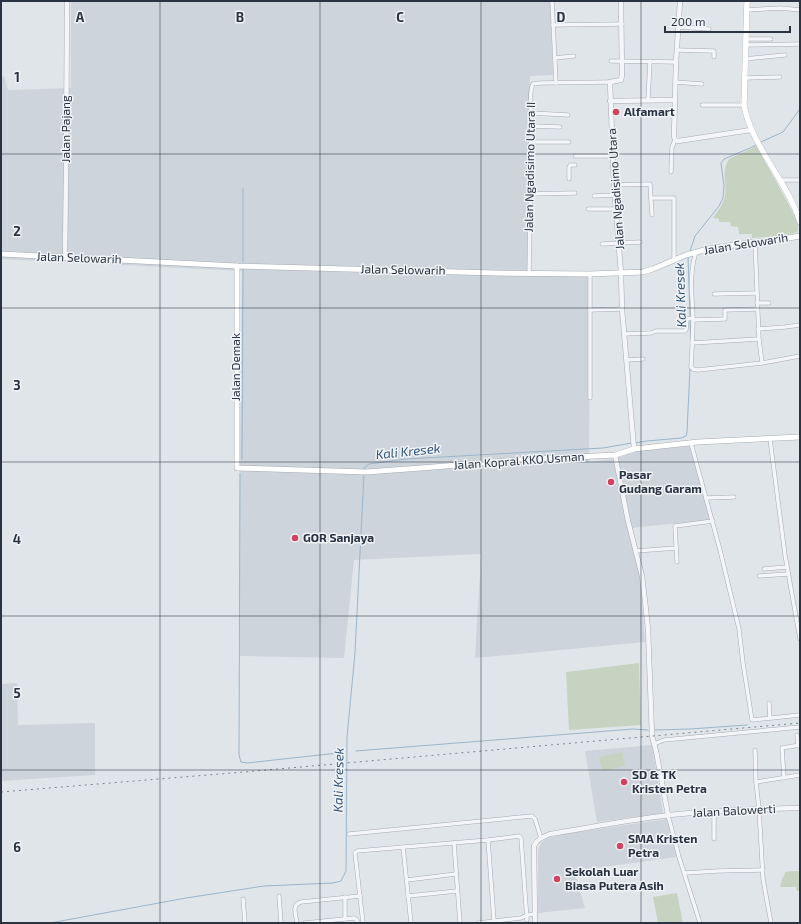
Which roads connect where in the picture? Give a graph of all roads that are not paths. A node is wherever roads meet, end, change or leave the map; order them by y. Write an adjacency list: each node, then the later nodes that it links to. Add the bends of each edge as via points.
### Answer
1 (67, 1): 68 (street, Jalan Pajang)
2 (552, 1): 9 (street)
3 (621, 1): 8 (street)
4 (680, 1): 10 (street)
5 (747, 1): 6 (main road)
6 (746, 10): 7 (street); 13 (main road)
7 (800, 10)
8 (622, 24): 9 (street); 22 (street)
9 (553, 25): 19 (street)
10 (678, 27): 11 (street); 15 (street)
11 (709, 29)
12 (771, 39): 13 (street)
13 (745, 42): 14 (street); 20 (main road)
14 (800, 44)
15 (677, 50): 18 (street, via 714,51); 24 (street)
16 (785, 55): 20 (street)
17 (574, 56): 19 (street)
18 (714, 57)
19 (555, 58): 29 (street)
20 (745, 59): 26 (main road)
21 (610, 61): 22 (street)
22 (622, 62): 23 (street); 27 (street, via 621,80)
23 (650, 62): 24 (street); 31 (street)
24 (676, 62): 28 (street)
25 (780, 77): 26 (street)
26 (745, 78): 34 (main road)
27 (610, 82): 29 (street); 33 (street, Jalan Ngadisimo Utara)
28 (675, 82): 30 (street); 32 (street)
29 (556, 83): 36 (street, Jalan Ngadisimo Utara II, via 533,84)
30 (702, 84)
31 (648, 100): 32 (street); 33 (street)
32 (675, 100): 41 (street)
33 (610, 101): 45 (street, Jalan Ngadisimo Utara)
34 (744, 104): 35 (street); 40 (main road)
35 (702, 105)
36 (531, 113): 37 (street); 38 (street, Jalan Ngadisimo Utara II)
37 (568, 115)
38 (532, 126): 39 (street); 42 (street, Jalan Ngadisimo Utara II)
39 (560, 127)
40 (751, 130): 41 (street); 49 (main road)
41 (675, 140): 47 (street, via 672,147)
42 (531, 142): 43 (street); 53 (street, Jalan Ngadisimo Utara II)
43 (569, 142)
44 (575, 156): 45 (street)
45 (613, 156): 51 (street, Jalan Ngadisimo Utara)
46 (575, 165): 48 (street, via 569,166)
47 (671, 172)
48 (569, 179)
49 (780, 180): 50 (street); 60 (main road)
50 (800, 180)
51 (614, 185): 54 (street, Jalan Ngadisimo Utara); 56 (street, via 649,184)
52 (575, 193): 53 (street)
53 (530, 194): 72 (street, Jalan Ngadisimo Utara II)
54 (615, 195): 55 (street); 58 (street, Jalan Ngadisimo Utara)
55 (594, 196)
56 (651, 198): 59 (street); 69 (street, via 674,198)
57 (588, 209): 58 (street)
58 (616, 209): 65 (street, Jalan Ngadisimo Utara)
59 (652, 215)
60 (800, 222)
61 (800, 236): 63 (main road, Jalan Selowarih)
62 (640, 242): 65 (street)
63 (755, 242): 66 (main road, Jalan Selowarih); 74 (street)
64 (602, 244): 65 (street)
65 (619, 244): 71 (street, Jalan Ngadisimo Utara)
66 (695, 253): 69 (main road, Jalan Selowarih); 81 (street, via 692,274)
67 (1, 254): 68 (main road, Jalan Selowarih)
68 (65, 257): 70 (main road, Jalan Selowarih)
69 (674, 260): 71 (main road, Jalan Selowarih, via 643,272)
70 (237, 266): 72 (main road, Jalan Selowarih); 97 (main road, Jalan Demak)
71 (621, 273): 73 (main road, Jalan Selowarih); 78 (street, Jalan Ngadisimo Utara)
72 (529, 274): 73 (main road, Jalan Selowarih)
73 (590, 274): 80 (street)
74 (756, 293): 75 (street); 77 (street)
75 (714, 294)
76 (769, 302): 77 (street)
77 (757, 303): 79 (street)
78 (622, 309): 80 (street); 84 (street, Jalan Ngadisimo Utara)
79 (758, 309): 81 (street, via 725,310 725,319); 83 (street)
80 (590, 310): 91 (street)
81 (692, 319): 84 (street, via 687,318 685,331); 86 (street)
82 (800, 325): 83 (street)
83 (758, 329): 85 (street)
84 (624, 334): 89 (street, Jalan Ngadisimo Utara)
85 (759, 339): 86 (street); 90 (street)
86 (692, 343): 90 (street, via 693,369)
87 (800, 356): 90 (street)
88 (643, 359): 89 (street)
89 (627, 360): 95 (street, Jalan Ngadisimo Utara)
90 (762, 363)
91 (590, 398)
92 (800, 437): 93 (main road, Jalan Kopral KKO Usman)
93 (770, 439): 94 (main road, Jalan Kopral KKO Usman); 104 (street)
94 (692, 443): 95 (main road, Jalan Kopral KKO Usman); 99 (street)
95 (633, 446): 96 (main road, Jalan Kopral KKO Usman)
96 (615, 454): 97 (main road, Jalan Kopral KKO Usman, via 364,472); 102 (street)
97 (237, 468)
98 (734, 497): 99 (street)
99 (706, 498): 100 (street)
100 (713, 521): 101 (street, via 675,526); 111 (street, via 739,629 752,720)
101 (676, 548): 102 (street); 103 (street)
102 (636, 551): 114 (street, via 646,600 651,730)
103 (677, 562)
104 (787, 567): 105 (street); 106 (street)
105 (764, 570)
106 (788, 574): 107 (street); 108 (street)
107 (759, 576)
108 (800, 639)
109 (769, 703): 111 (street)
110 (800, 715): 111 (street)
111 (770, 718)
112 (800, 727): 114 (street, via 664,740)
113 (797, 736): 115 (street)
114 (654, 744): 123 (street)
115 (799, 746): 118 (street, via 782,748)
116 (755, 750): 119 (street)
117 (800, 775): 118 (street)
118 (784, 778): 119 (street)
119 (756, 782): 121 (street)
120 (800, 808): 121 (street, Jalan Balowerti)
121 (759, 809): 122 (street, Jalan Balowerti); 130 (street)
122 (714, 812): 123 (street, Jalan Balowerti); 126 (street)
123 (668, 815): 125 (street, Jalan Balowerti, via 550,834); 131 (street)
124 (350, 834): 125 (street, via 532,816 535,818)
125 (541, 838): 140 (street, via 534,846)
126 (714, 839)
127 (488, 840): 128 (street); 141 (street, via 518,836 521,838); 145 (street)
128 (454, 843): 129 (street); 132 (street)
129 (403, 847): 133 (street); 136 (street, via 356,852)
130 (763, 870): 131 (street); 158 (street)
131 (685, 873): 157 (street)
132 (456, 874): 133 (street); 134 (street)
133 (407, 880): 137 (street)
134 (457, 891): 137 (street); 155 (street)
135 (279, 896): 149 (street)
136 (360, 896): 138 (street); 153 (street)
137 (408, 896): 154 (street)
138 (345, 898): 143 (street); 150 (street, via 297,904)
139 (243, 899): 148 (street)
140 (535, 914): 141 (street); 147 (street)
141 (527, 915): 142 (street); 144 (street)
142 (521, 918): 144 (street); 145 (street)
143 (345, 919): 146 (street); 152 (street, via 355,918)
144 (527, 920): 147 (street)
145 (494, 921): 156 (street)
146 (320, 922): 151 (street)
147 (535, 922)
148 (245, 923)
149 (282, 923)
150 (297, 923)
151 (305, 923)
152 (357, 923)
153 (363, 923)
154 (411, 923)
155 (460, 923)
156 (478, 923)
157 (700, 923)
158 (771, 923)

